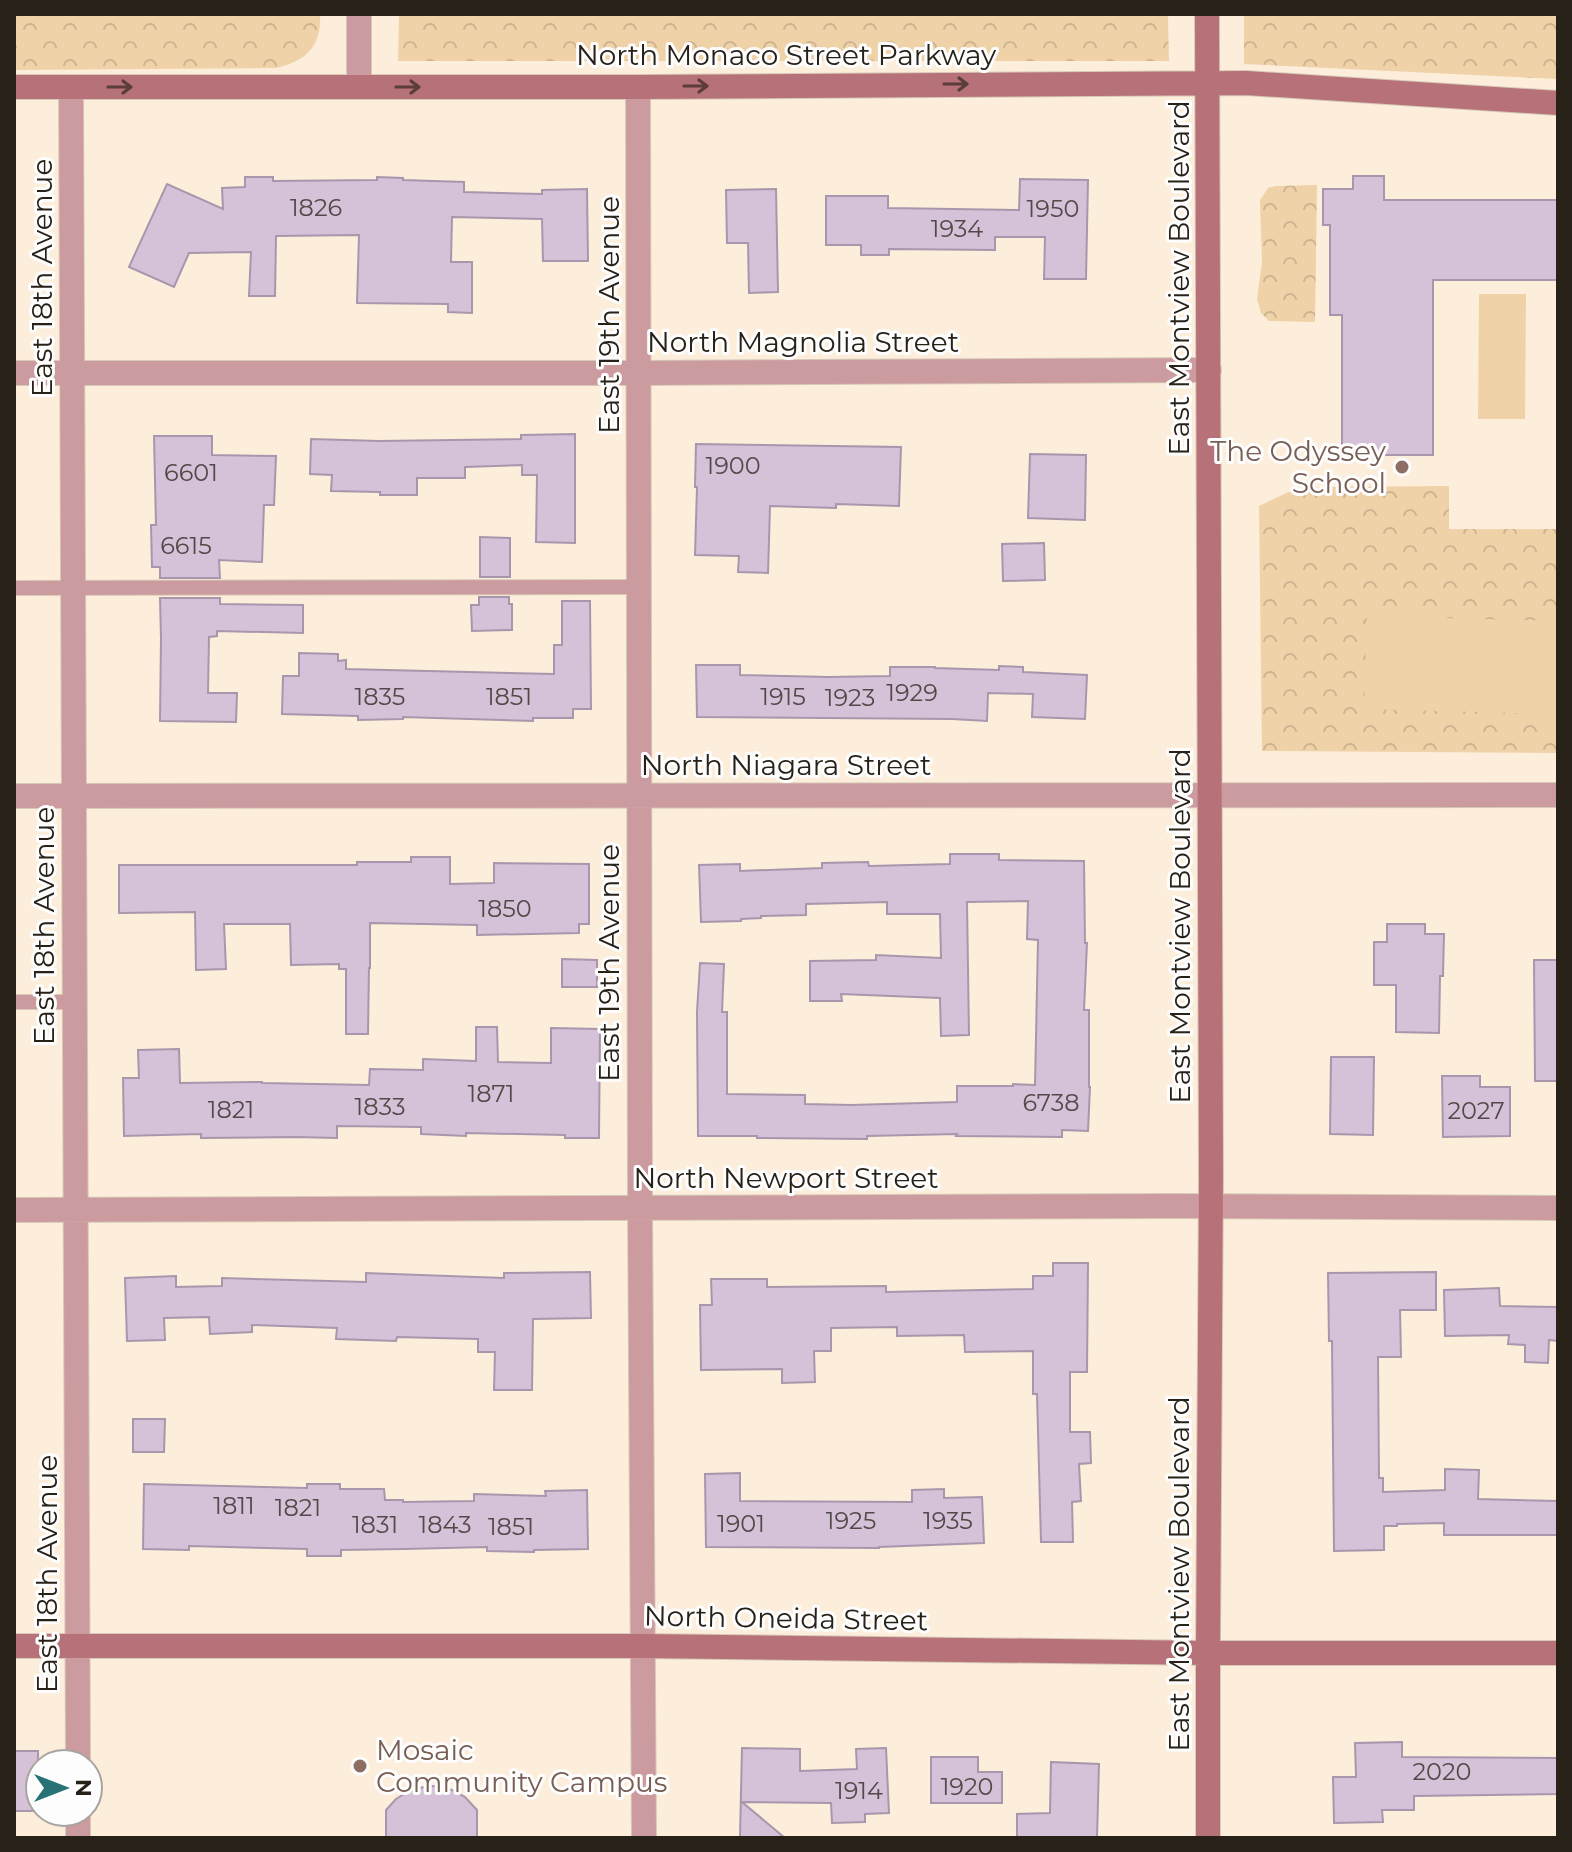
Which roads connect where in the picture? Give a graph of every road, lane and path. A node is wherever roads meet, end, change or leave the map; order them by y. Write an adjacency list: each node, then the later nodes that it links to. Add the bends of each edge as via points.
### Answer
1 (359, 14): 6 (street)
2 (1207, 14): 3 (main road, East Montview Boulevard)
3 (1208, 83): 7 (main road, North Monaco Street Parkway, one-way to 3); 8 (main road, North Monaco Street Parkway); 9 (main road, East Montview Boulevard)
4 (14, 87): 5 (main road, North Monaco Street Parkway)
5 (71, 87): 6 (main road, North Monaco Street Parkway, one-way to 6); 11 (street, East 18th Avenue)
6 (359, 87): 7 (main road, North Monaco Street Parkway, one-way to 7)
7 (638, 87): 12 (street, East 19th Avenue)
8 (1558, 103)
9 (1209, 370): 12 (street, North Magnolia Street); 17 (main road, East Montview Boulevard)
10 (14, 373): 11 (street, North Magnolia Street)
11 (72, 373): 12 (street, North Magnolia Street); 15 (street, East 18th Avenue)
12 (639, 373): 13 (street, East 19th Avenue)
13 (639, 587): 15 (lane); 16 (street, East 19th Avenue)
14 (14, 588): 15 (lane)
15 (73, 588): 20 (street, East 18th Avenue)
16 (639, 795): 17 (street, North Niagara Street); 20 (street, North Niagara Street); 25 (street, East 19th Avenue)
17 (1210, 795): 18 (street, North Niagara Street); 23 (main road, East Montview Boulevard)
18 (1558, 795)
19 (14, 796): 20 (street, North Niagara Street)
20 (73, 796): 22 (street, East 18th Avenue)
21 (14, 1002): 22 (lane)
22 (74, 1002): 27 (street, East 18th Avenue)
23 (1211, 1206): 24 (street, North Newport Street); 25 (street, North Newport Street); 31 (main road, East Montview Boulevard)
24 (1558, 1208)
25 (640, 1209): 27 (street, North Newport Street); 30 (street, East 19th Avenue)
26 (14, 1210): 27 (street, North Newport Street)
27 (75, 1210): 29 (street, East 18th Avenue)
28 (14, 1646): 29 (main road, North Oneida Street)
29 (78, 1646): 30 (main road, North Oneida Street); 33 (street, East 18th Avenue)
30 (643, 1646): 31 (main road, North Oneida Street); 34 (street, East 19th Avenue)
31 (1208, 1653): 32 (main road, North Oneida Street); 35 (main road, East Montview Boulevard)
32 (1558, 1653)
33 (78, 1748)
34 (644, 1838)
35 (1208, 1838)

